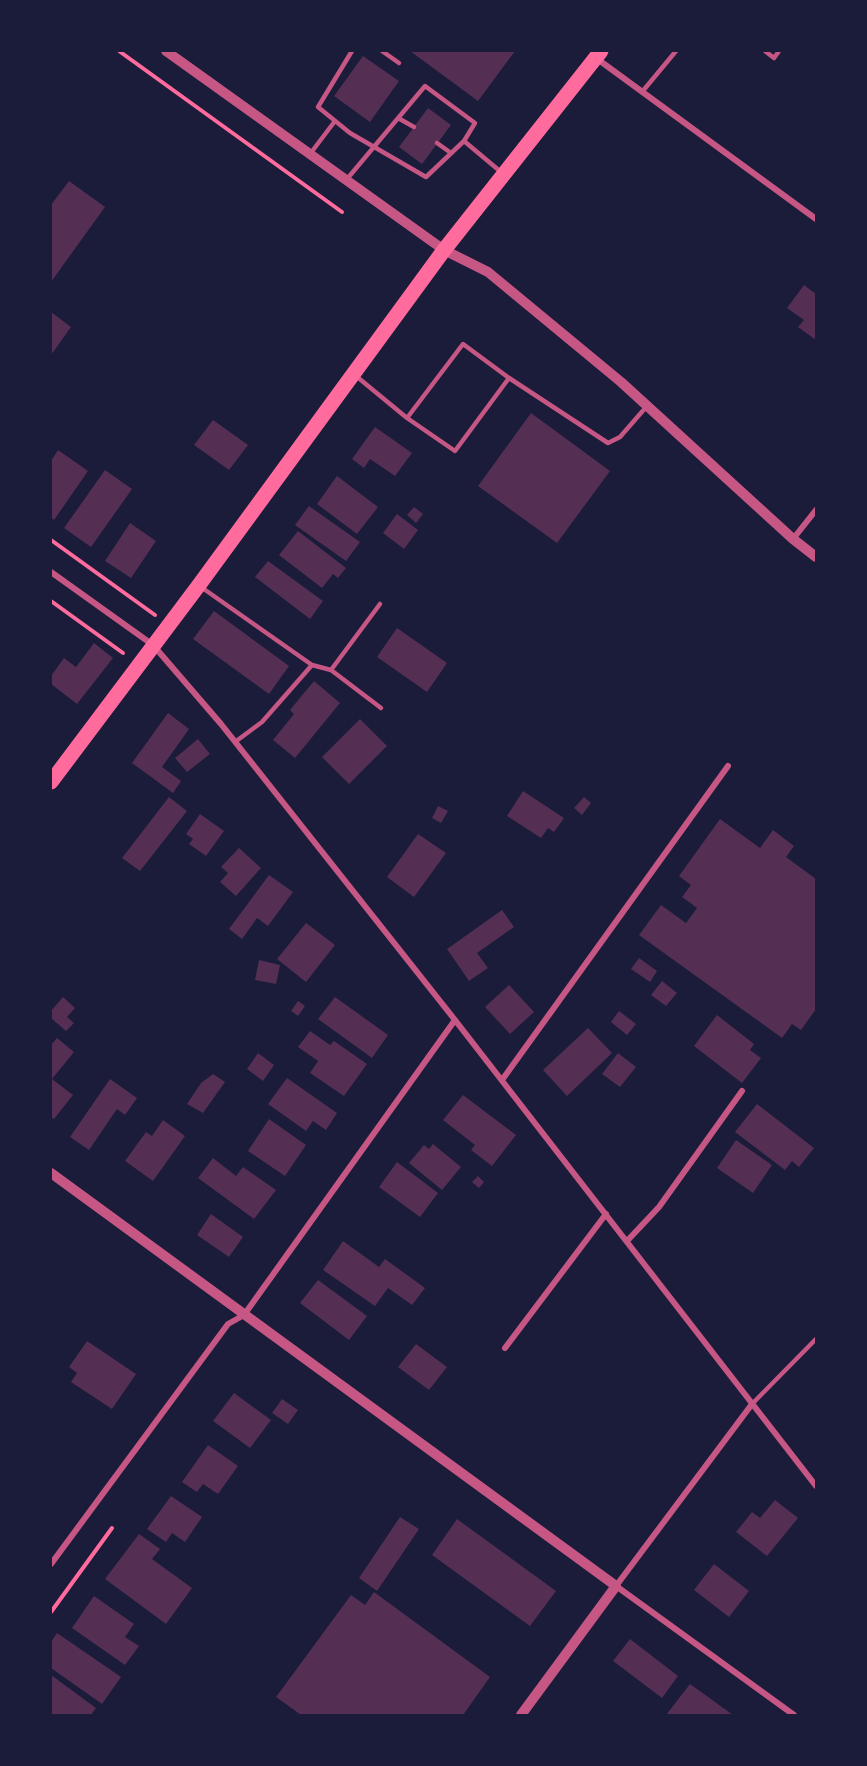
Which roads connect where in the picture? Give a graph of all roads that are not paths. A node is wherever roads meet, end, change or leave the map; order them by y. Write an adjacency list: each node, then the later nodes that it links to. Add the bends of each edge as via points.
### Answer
1 (165, 51): 17 (street)
2 (352, 51): 11 (lane, via 318,107)
3 (382, 51): 8 (lane)
4 (676, 51): 9 (lane)
5 (765, 51): 6 (lane, via 774,58)
6 (779, 51)
7 (598, 54): 9 (street); 18 (main road)
8 (399, 63)
9 (642, 92): 20 (street)
10 (398, 118): 12 (lane); 13 (lane, via 425,86 475,123); 15 (lane)
11 (335, 121): 15 (lane); 17 (lane)
12 (414, 127)
13 (464, 141): 16 (lane); 18 (lane)
14 (437, 143): 16 (lane)
15 (373, 147): 16 (lane, via 426,177); 19 (lane)
16 (451, 153)
17 (310, 154): 19 (street)
18 (503, 174): 21 (main road)
19 (346, 180): 21 (street)
20 (816, 219)
21 (444, 250): 22 (main road); 24 (street, via 488,272)
22 (354, 374): 25 (lane); 30 (main road)
23 (509, 378): 24 (lane, via 608,443 620,437); 25 (lane, via 455,451); 25 (lane, via 463,344)
24 (647, 406): 27 (street)
25 (407, 418)
26 (816, 510): 27 (street)
27 (793, 539): 28 (street)
28 (816, 557)
29 (51, 572): 32 (street)
30 (199, 585): 32 (main road); 33 (lane)
31 (380, 604): 34 (lane)
32 (153, 645): 36 (street); 38 (main road)
33 (312, 665): 34 (lane); 36 (lane, via 262,722)
34 (331, 670): 35 (lane)
35 (381, 708)
36 (235, 742): 39 (street)
37 (728, 766): 40 (street)
38 (51, 782)
39 (455, 1020): 40 (street); 45 (street)
40 (502, 1080): 43 (street)
41 (742, 1091): 44 (street, via 659,1207)
42 (51, 1173): 45 (street)
43 (606, 1214): 44 (street); 47 (street)
44 (627, 1241): 48 (street)
45 (244, 1315): 50 (street, via 228,1324); 51 (street)
46 (816, 1339): 48 (lane)
47 (506, 1348)
48 (752, 1404): 49 (street); 51 (street)
49 (816, 1486)
50 (51, 1564)
51 (616, 1586): 52 (street); 53 (street)
52 (520, 1715)
53 (794, 1715)

